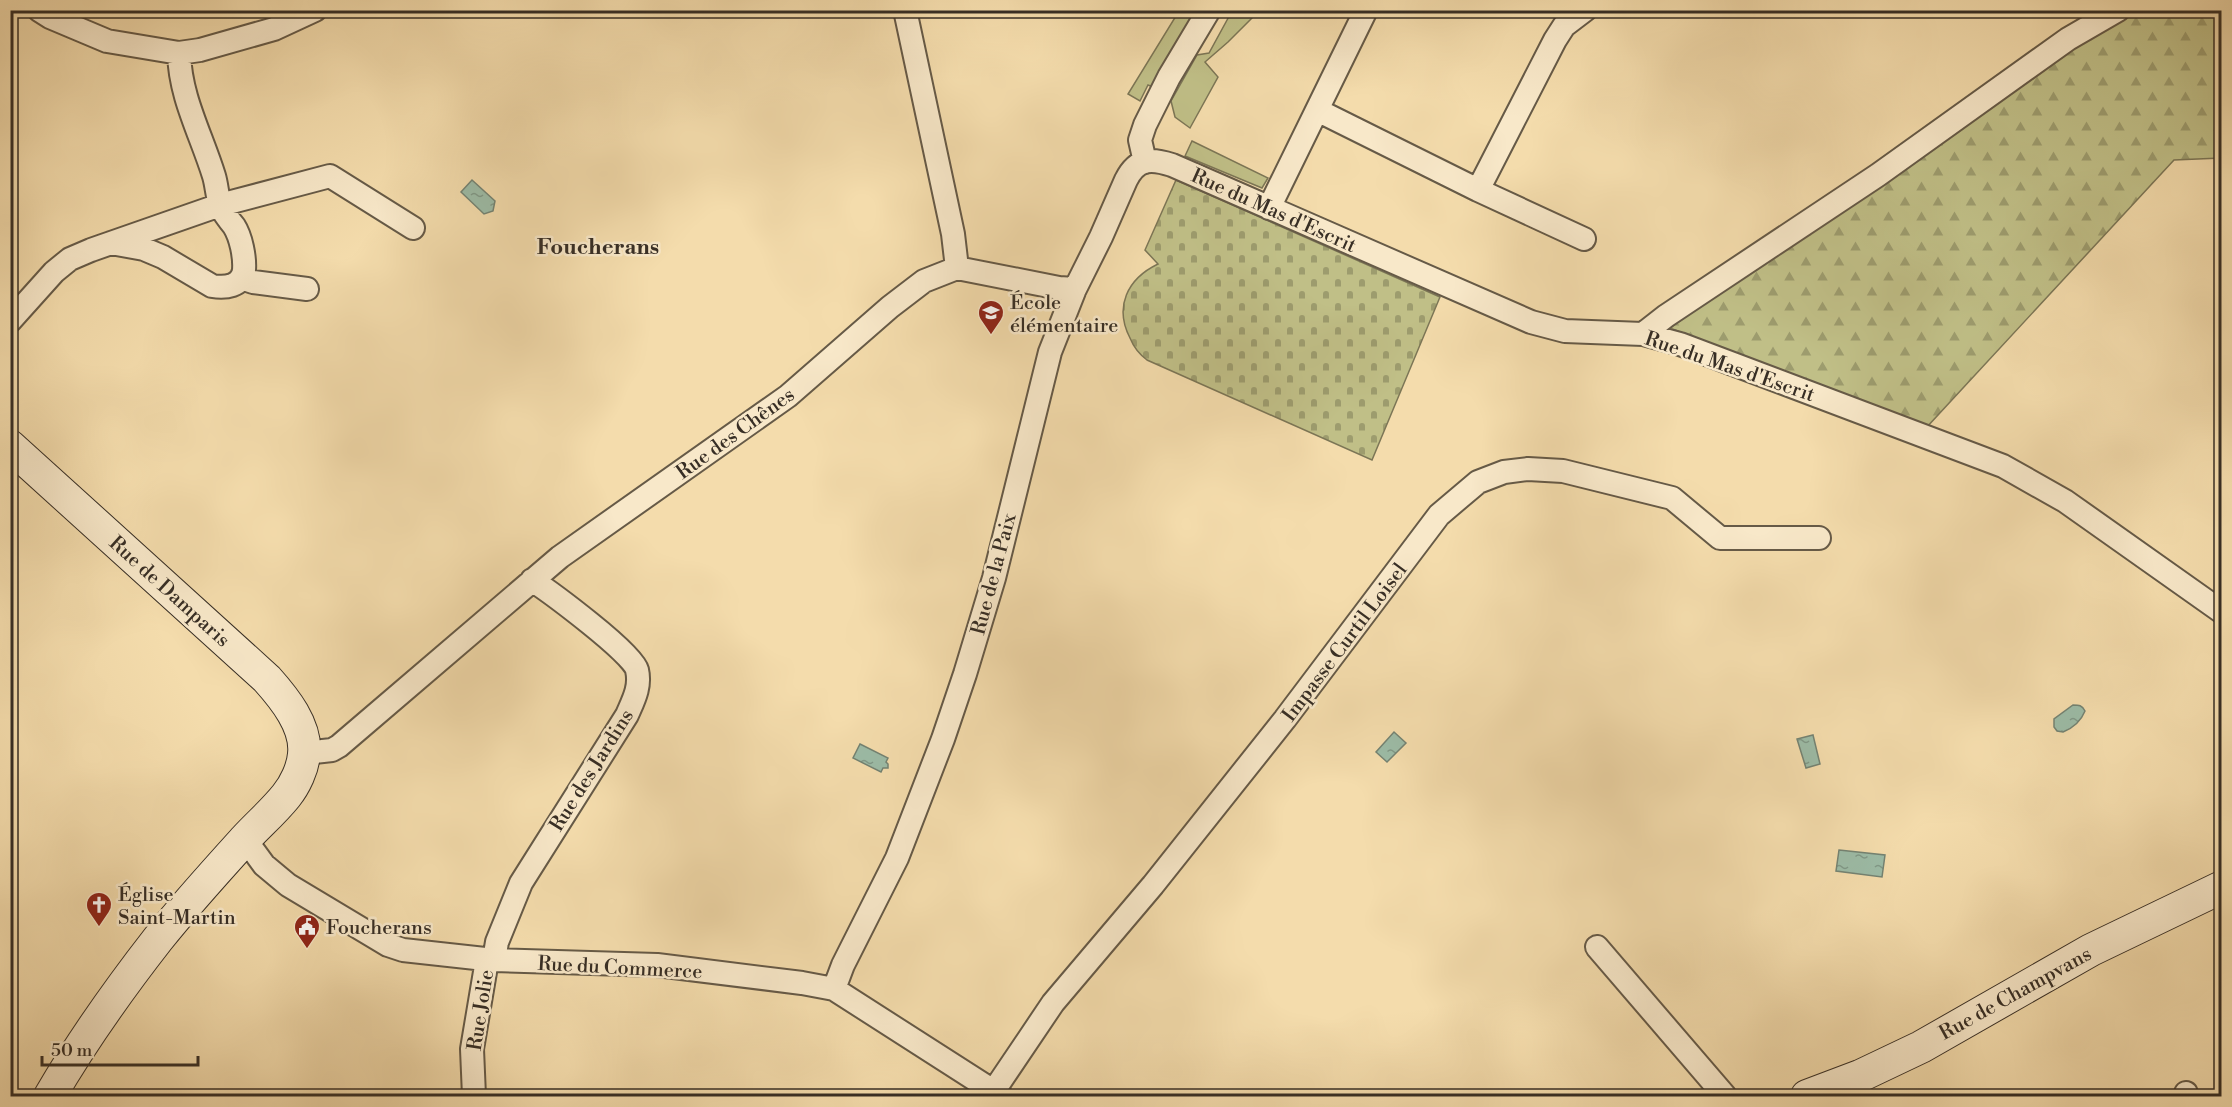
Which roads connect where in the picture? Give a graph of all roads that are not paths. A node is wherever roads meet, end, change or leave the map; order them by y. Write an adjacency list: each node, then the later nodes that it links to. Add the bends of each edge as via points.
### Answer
1 (315, 10): 8 (street, via 274,29)
2 (905, 10): 17 (street)
3 (1209, 10): 10 (street, via 1145,124 1140,140)
4 (1366, 10): 9 (street)
5 (2118, 10): 22 (street, via 2068,39 1878,176)
6 (47, 13): 8 (street, via 107,41)
7 (1577, 14): 11 (street, via 1555,40)
8 (179, 53): 12 (street, via 187,104 214,176)
9 (1317, 110): 11 (street); 13 (street)
10 (1145, 162): 13 (street, Rue du Mas d'Escrit, via 1172,165); 20 (street, Rue de la Paix, via 1130,171)
11 (1478, 190): 15 (street)
12 (220, 205): 14 (street, via 330,176); 16 (street); 18 (street, via 241,246)
13 (1269, 208): 22 (street, Rue du Mas d'Escrit, via 1548,328)
14 (413, 228)
15 (1584, 239)
16 (111, 243): 18 (street, via 163,257 212,286 233,286); 21 (street, via 70,259)
17 (957, 268): 20 (street); 25 (street, Rue des Chênes, via 924,281 788,396)
18 (241, 278): 19 (street)
19 (307, 289)
20 (1075, 289): 32 (street, Rue de la Paix, via 1047,362 965,674 909,828)
21 (10, 321)
22 (1643, 334): 26 (street, Rue du Mas d'Escrit, via 1680,344 2003,466 2065,501)
23 (10, 446): 27 (main road, Rue de Damparis, via 267,678 285,698 299,725)
24 (1819, 538): 33 (street, Impasse Curtil Loisel, via 1720,538 1672,498 1563,471 1512,471 1478,482 1439,515 1285,719 1053,1003)
25 (532, 580): 27 (street, Rue des Chênes, via 339,746); 31 (street, Rue des Jardins, via 633,662 638,681 627,715 521,883)
26 (2222, 612)
27 (305, 753): 28 (main road, via 287,794)
28 (245, 839): 31 (street, Rue du Commerce, via 264,865 288,885 388,945); 34 (main road, via 120,989)
29 (2222, 887): 37 (main road, Rue de Champvans, via 2091,950 1921,1047)
30 (1597, 947): 36 (street)
31 (490, 960): 32 (street, Rue du Commerce, via 657,965); 35 (street, Rue Jolie, via 472,1049)
32 (834, 989): 33 (street, Rue du Commerce)
33 (997, 1094)
34 (50, 1096)
35 (474, 1096)
36 (1725, 1096)
37 (1807, 1096)

